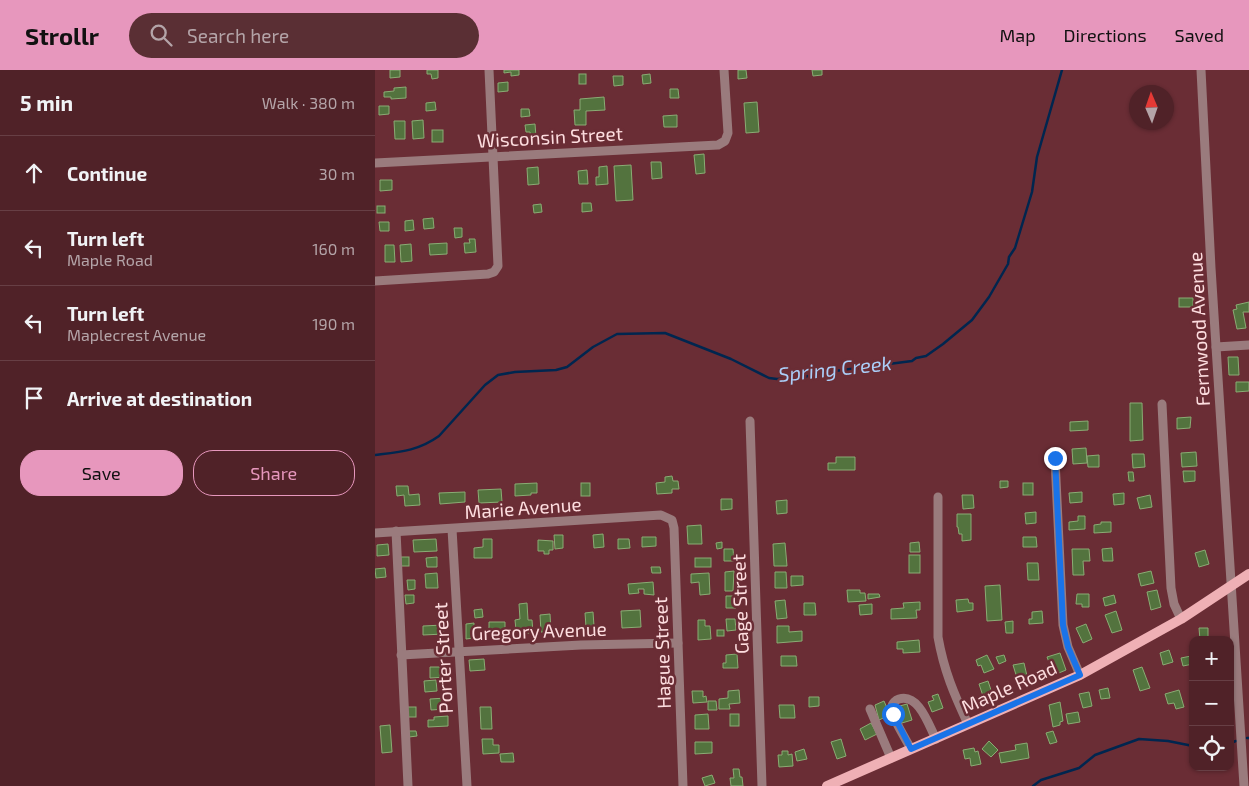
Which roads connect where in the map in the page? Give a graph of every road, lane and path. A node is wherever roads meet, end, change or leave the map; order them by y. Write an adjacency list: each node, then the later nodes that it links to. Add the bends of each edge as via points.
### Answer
1 (489, 70): 4 (street)
2 (724, 70): 4 (street, Wisconsin Street, via 728,133 725,141 718,144)
3 (1201, 70): 8 (street, Fernwood Avenue)
4 (494, 156): 5 (street, Wisconsin Street); 6 (street, via 498,266 494,272)
5 (375, 163)
6 (375, 281)
7 (1249, 345): 8 (street)
8 (1216, 347): 18 (street, Fernwood Avenue)
9 (1162, 404): 19 (street, via 1171,588)
10 (749, 420): 32 (street, Gage Street)
11 (1055, 458): 23 (street, via 1063,625)
12 (938, 496): 25 (street, via 938,637 950,685)
13 (672, 520): 14 (street, Marie Avenue, via 661,515); 20 (street, Hague Street)
14 (452, 529): 15 (street, Marie Avenue); 21 (street, Porter Street)
15 (396, 531): 16 (street, Marie Avenue); 22 (street)
16 (375, 533)
17 (1249, 574): 18 (main road, Maple Road)
18 (1230, 586): 19 (main road, Maple Road); 34 (street, Fernwood Avenue)
19 (1181, 619): 23 (main road, Maple Road)
20 (677, 643): 21 (street, Gregory Avenue); 31 (street, Hague Street)
21 (459, 651): 22 (street, Gregory Avenue); 30 (street, Porter Street)
22 (401, 655): 29 (street)
23 (1080, 675): 25 (main road, Maple Road)
24 (870, 708): 28 (street)
25 (968, 724): 26 (main road, Maple Road)
26 (936, 739): 27 (main road, Maple Road); 27 (street, via 912,700 895,701 891,707 893,714)
27 (911, 749): 28 (main road, Maple Road)
28 (891, 758): 33 (main road, Maple Road)
29 (408, 786)
30 (467, 786)
31 (683, 786)
32 (762, 786)
33 (827, 786)
34 (1244, 786)

